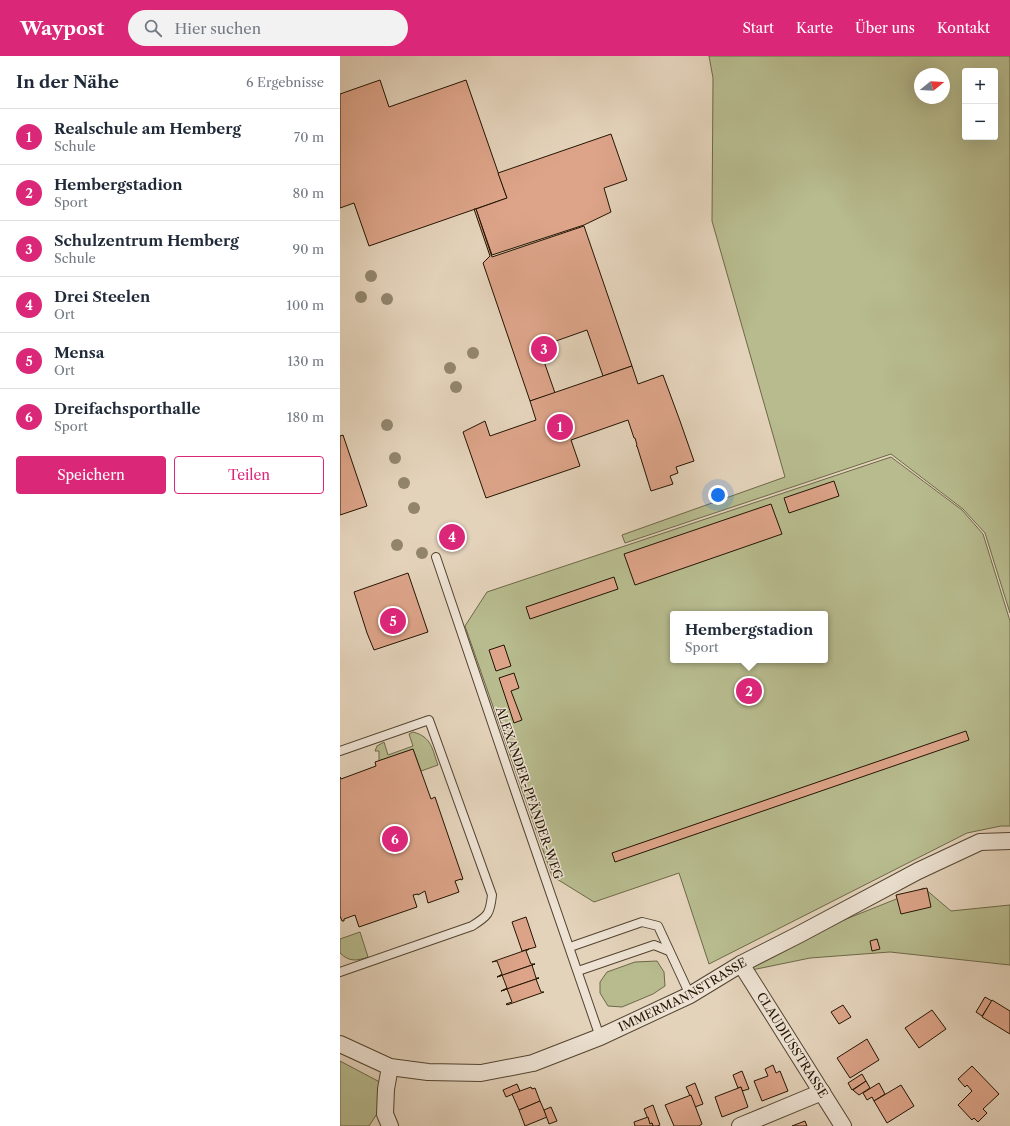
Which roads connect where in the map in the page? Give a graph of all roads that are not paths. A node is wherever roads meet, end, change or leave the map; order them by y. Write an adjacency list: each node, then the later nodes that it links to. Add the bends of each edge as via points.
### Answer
1 (436, 557): 4 (lane, ALEXANDER-PFÄNDER-WEG)
2 (340, 751): 7 (lane, via 429,720 492,895 490,910 483,919 472,926)
3 (1010, 841): 6 (street, IMMERMANNSTRASSE, via 980,842 918,871)
4 (570, 947): 5 (lane, via 642,922 658,926); 8 (lane, ALEXANDER-PFÄNDER-WEG)
5 (669, 951): 8 (lane, via 654,945); 9 (lane)
6 (741, 964): 9 (street, IMMERMANNSTRASSE); 13 (street, CLAUDIUSSTRASSE)
7 (340, 972)
8 (578, 972): 10 (lane, ALEXANDER-PFÄNDER-WEG)
9 (690, 995): 10 (street, IMMERMANNSTRASSE)
10 (600, 1037): 12 (street, IMMERMANNSTRASSE, via 533,1063 481,1073 428,1072)
11 (340, 1044): 12 (street, IMMERMANNSTRASSE)
12 (390, 1066): 14 (street, via 385,1114)
13 (822, 1092): 15 (street); 16 (street, CLAUDIUSSTRASSE)
14 (390, 1126)
15 (740, 1126)
16 (843, 1126)

